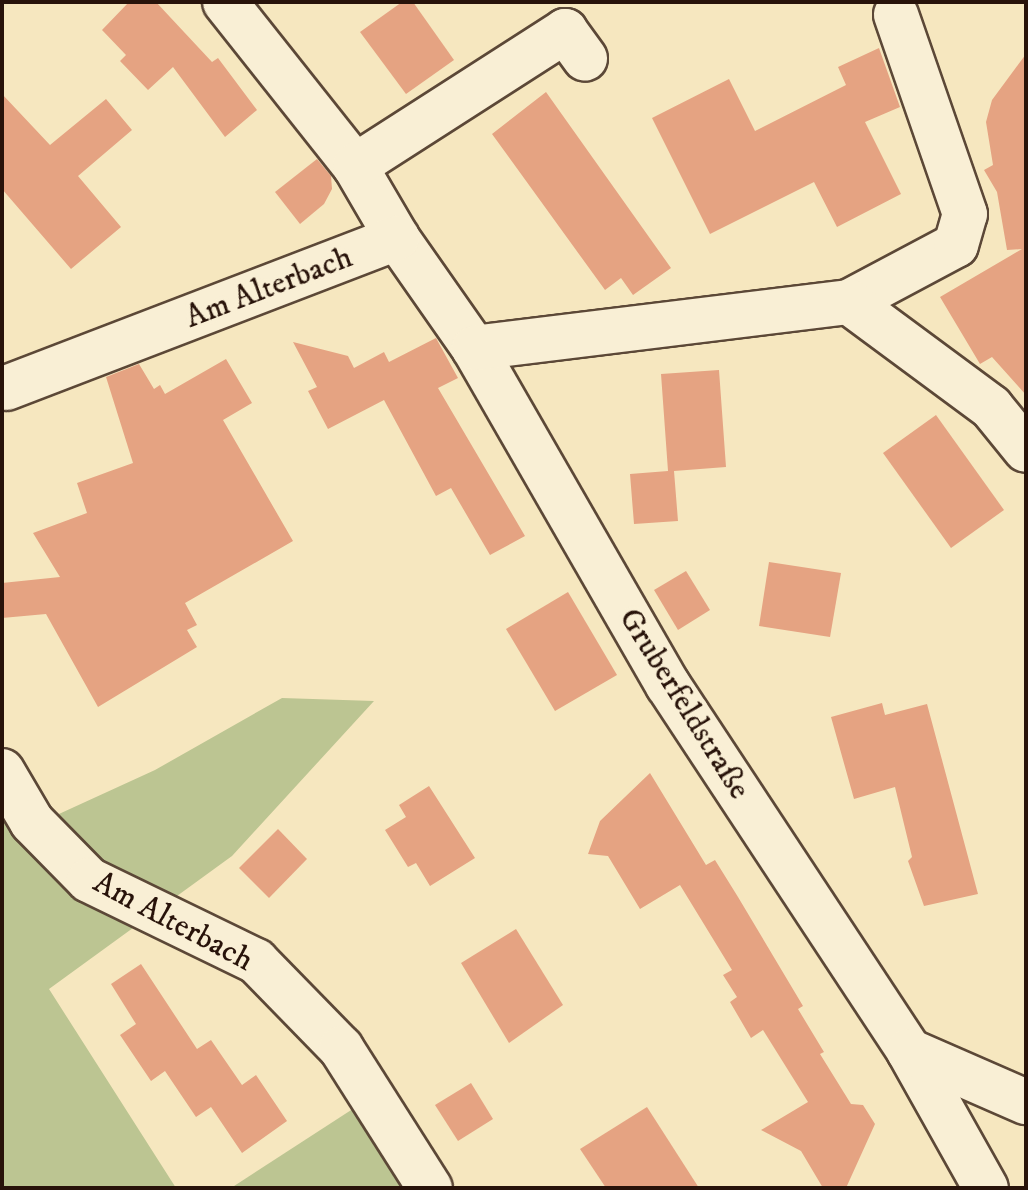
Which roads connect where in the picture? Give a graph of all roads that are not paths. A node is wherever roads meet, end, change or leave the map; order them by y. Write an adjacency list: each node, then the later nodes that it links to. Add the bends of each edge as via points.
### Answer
1 (225, 2): 4 (street, Gruberfeldstraße)
2 (896, 15): 6 (street, via 965,214 956,245)
3 (585, 59): 4 (street, via 565,31)
4 (355, 166): 5 (street, Gruberfeldstraße)
5 (397, 238): 7 (street, Gruberfeldstraße); 8 (street, Am Alterbach)
6 (849, 302): 7 (street); 9 (street, via 991,407)
7 (474, 348): 11 (street, Gruberfeldstraße, via 668,685)
8 (3, 391)
9 (1026, 450)
10 (2, 771): 13 (street, Am Alterbach, via 32,822 89,880 256,961 341,1048)
11 (909, 1051): 12 (street); 14 (street)
12 (1026, 1102)
13 (430, 1188)
14 (986, 1188)

